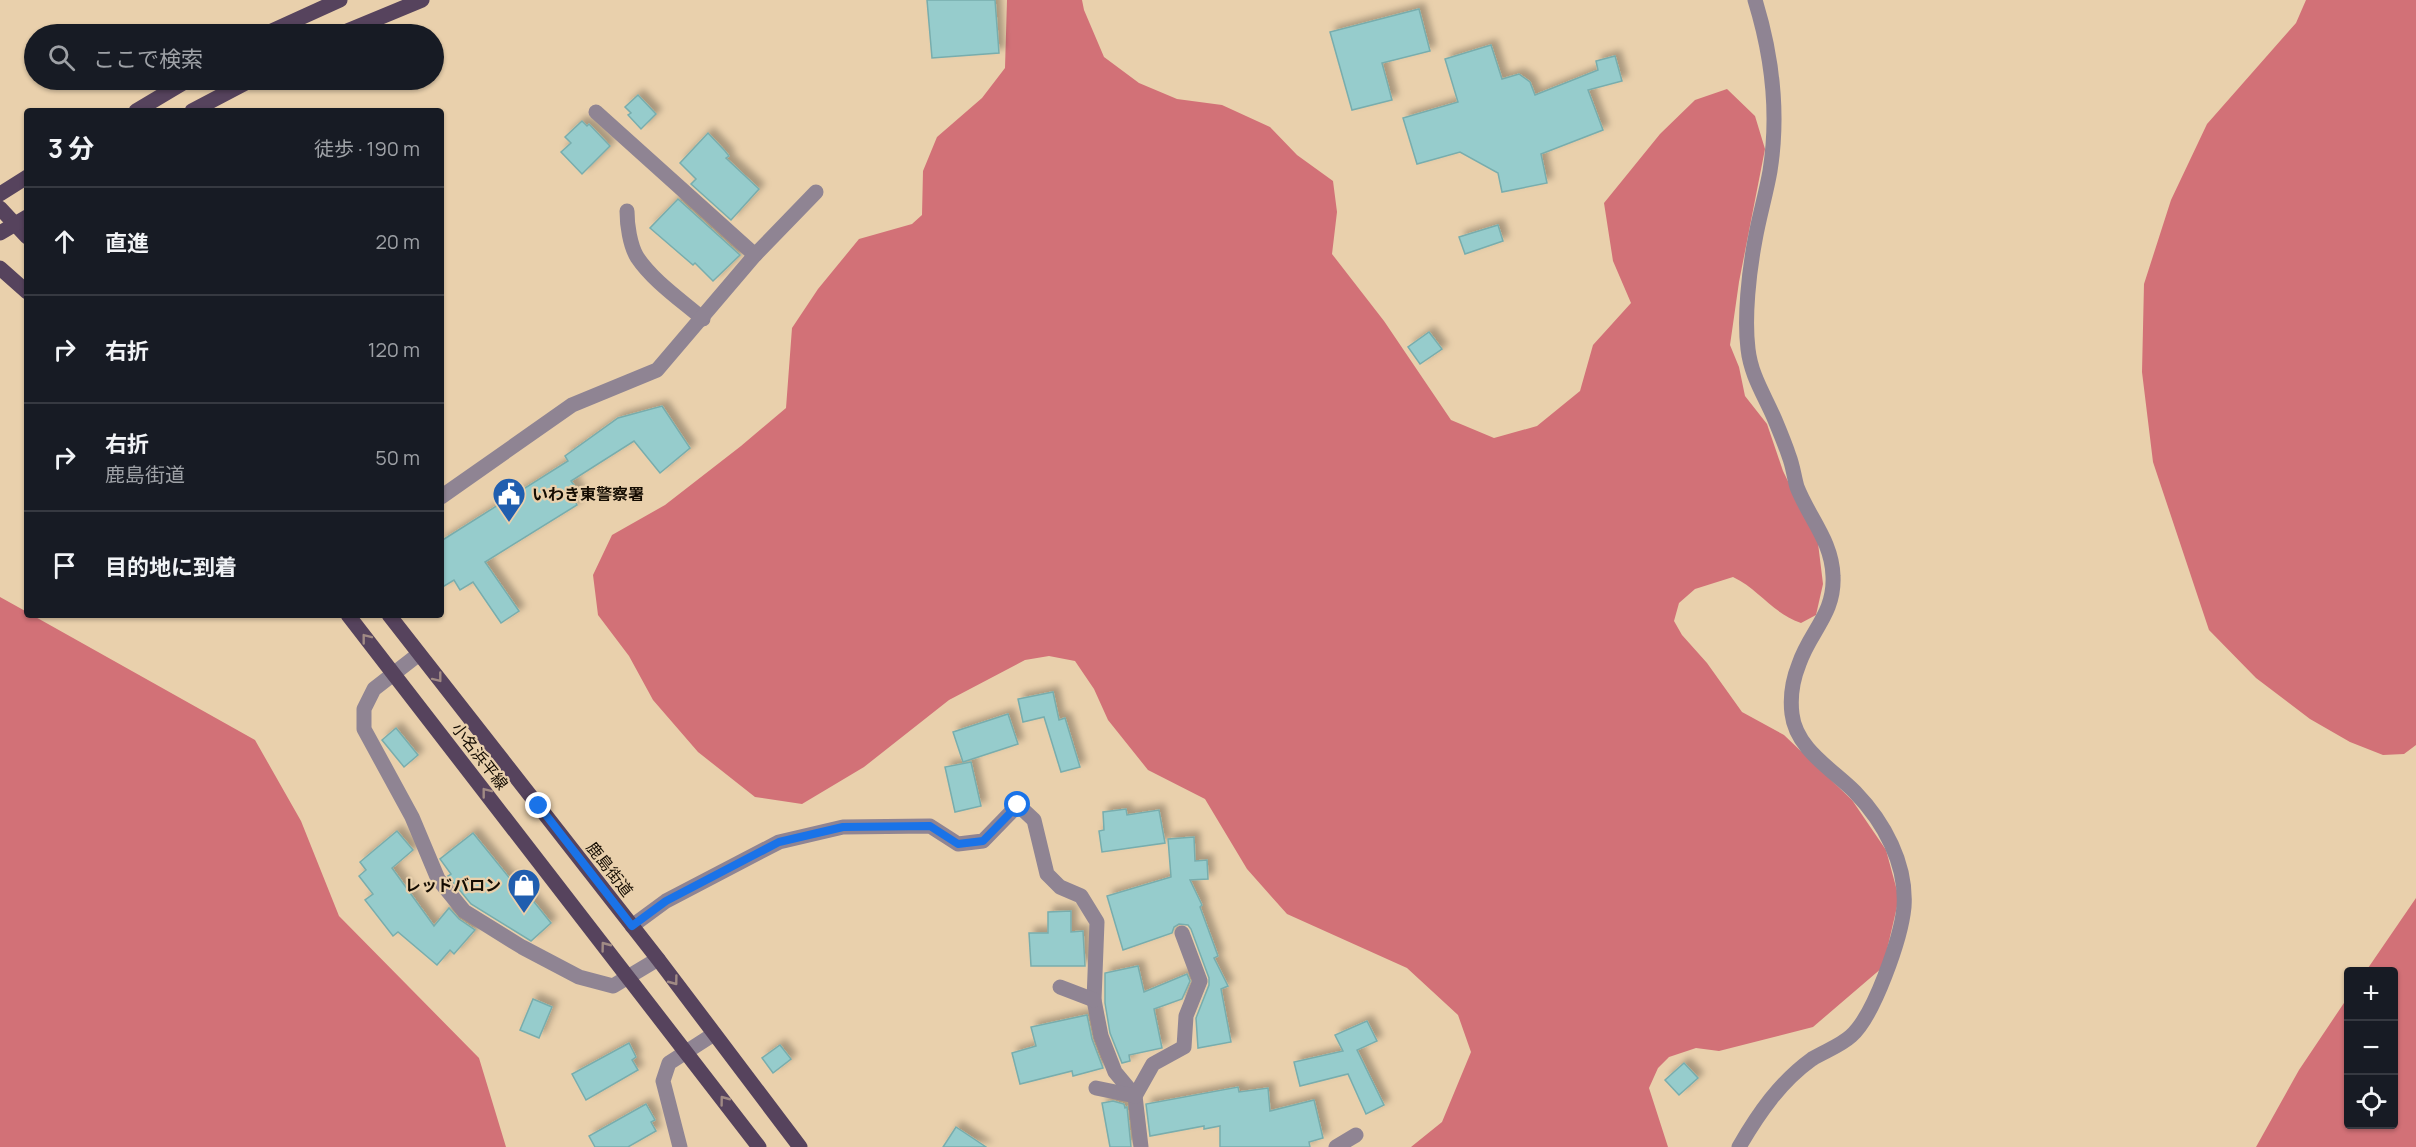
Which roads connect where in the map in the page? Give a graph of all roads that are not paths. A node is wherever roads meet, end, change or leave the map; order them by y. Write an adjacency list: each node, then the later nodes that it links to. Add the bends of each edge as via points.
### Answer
1 (340, 0): 4 (main road)
2 (422, 0): 5 (main road)
3 (1755, 0): 43 (street, via 1772,72 1774,108 1770,170 1754,243 1748,351 1754,376 1790,457 1798,488 1830,550 1833,575 1832,597 1823,621 1799,662 1792,718 1803,743 1857,794 1891,841 1903,877 1904,905 1882,983 1853,1035 1787,1080 1756,1117)
4 (287, 24)
5 (364, 24)
6 (171, 90): 8 (main road)
7 (232, 90): 9 (main road)
8 (141, 108)
9 (198, 108)
10 (596, 112): 18 (street)
11 (24, 179): 13 (main road)
12 (816, 192): 18 (street)
13 (0, 194)
14 (0, 208): 16 (main road)
15 (627, 211): 21 (street, via 636,256)
16 (21, 220): 17 (main road)
17 (0, 233)
18 (755, 255): 21 (street)
19 (0, 268): 20 (main road)
20 (24, 289)
21 (703, 319): 22 (street, via 657,370 572,405)
22 (444, 496)
23 (350, 618): 26 (main road, 小名浜平線, one-way to 23)
24 (391, 618): 25 (main road, 鹿島街道)
25 (419, 654): 26 (street); 27 (main road, 鹿島街道, one-way to 27)
26 (394, 673): 30 (main road, 小名浜平線, one-way to 26); 30 (street, via 374,689 364,709 364,729 412,817 438,879 464,911 579,977 613,987)
27 (632, 926): 29 (main road, 鹿島街道); 32 (street, via 666,901 779,842 843,827 930,826 958,844 983,841 1018,805 1034,820 1047,874 1060,887 1081,896 1097,921)
28 (1182, 933): 36 (street, via 1200,981 1186,1016 1184,1047 1153,1064)
29 (658, 959): 30 (street); 33 (main road, 鹿島街道, one-way to 33)
30 (628, 976): 34 (main road, 小名浜平線)
31 (1060, 987): 32 (street)
32 (1094, 1000): 36 (street, via 1101,1036 1115,1072)
33 (714, 1034): 34 (street); 40 (main road, 鹿島街道)
34 (686, 1051): 38 (street, via 669,1063 663,1082); 39 (main road, 小名浜平線, one-way to 34)
35 (1096, 1088): 36 (street)
36 (1135, 1096): 41 (street)
37 (1356, 1135): 42 (street)
38 (680, 1147)
39 (759, 1147)
40 (800, 1147)
41 (1141, 1147)
42 (1336, 1147)
43 (1739, 1147)

